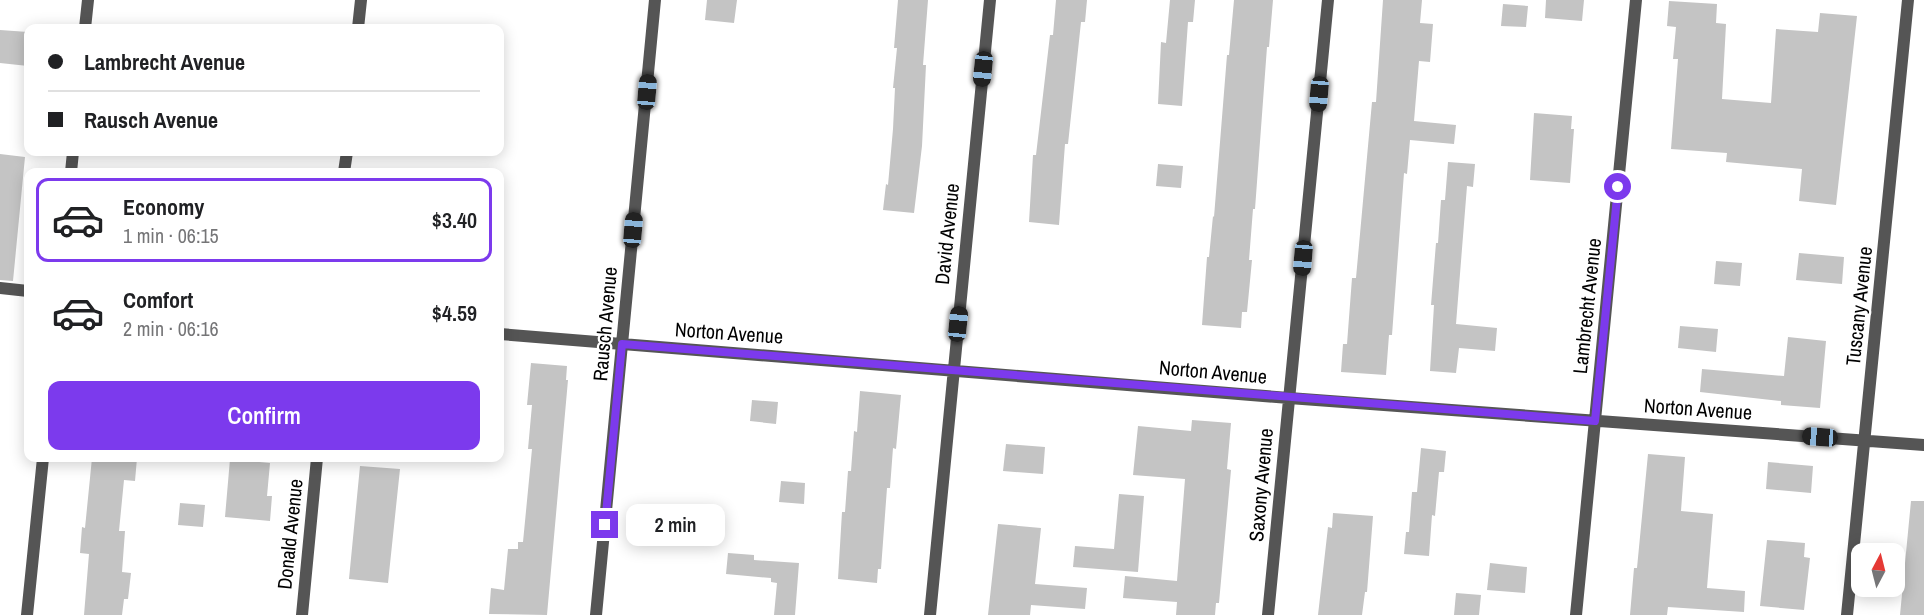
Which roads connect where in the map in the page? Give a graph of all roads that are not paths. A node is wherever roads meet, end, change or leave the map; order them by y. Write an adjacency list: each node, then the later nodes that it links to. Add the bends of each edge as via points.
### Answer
1 (88, 0): 8 (street)
2 (361, 0): 9 (street)
3 (655, 0): 13 (street, Rausch Avenue)
4 (990, 0): 14 (street, David Avenue)
5 (1328, 0): 15 (street, Saxony Avenue)
6 (1636, 0): 16 (street, Lambrecht Avenue)
7 (1908, 0): 17 (street, Tuscany Avenue)
8 (85, 24)
9 (358, 24)
10 (0, 288): 11 (street)
11 (24, 291)
12 (504, 333): 13 (street, Norton Avenue)
13 (622, 344): 14 (street, Norton Avenue); 23 (street, Rausch Avenue)
14 (953, 370): 15 (street, Norton Avenue); 24 (street, David Avenue)
15 (1289, 398): 16 (street, Norton Avenue); 25 (street, Saxony Avenue)
16 (1595, 421): 17 (street, Norton Avenue); 26 (street, Lambrecht Avenue)
17 (1865, 440): 18 (street, Norton Avenue); 27 (street, Tuscany Avenue)
18 (1924, 445)
19 (43, 462): 21 (street)
20 (317, 462): 22 (street, Donald Avenue)
21 (27, 615)
22 (302, 615)
23 (596, 615)
24 (930, 615)
25 (1268, 615)
26 (1576, 615)
27 (1848, 615)

